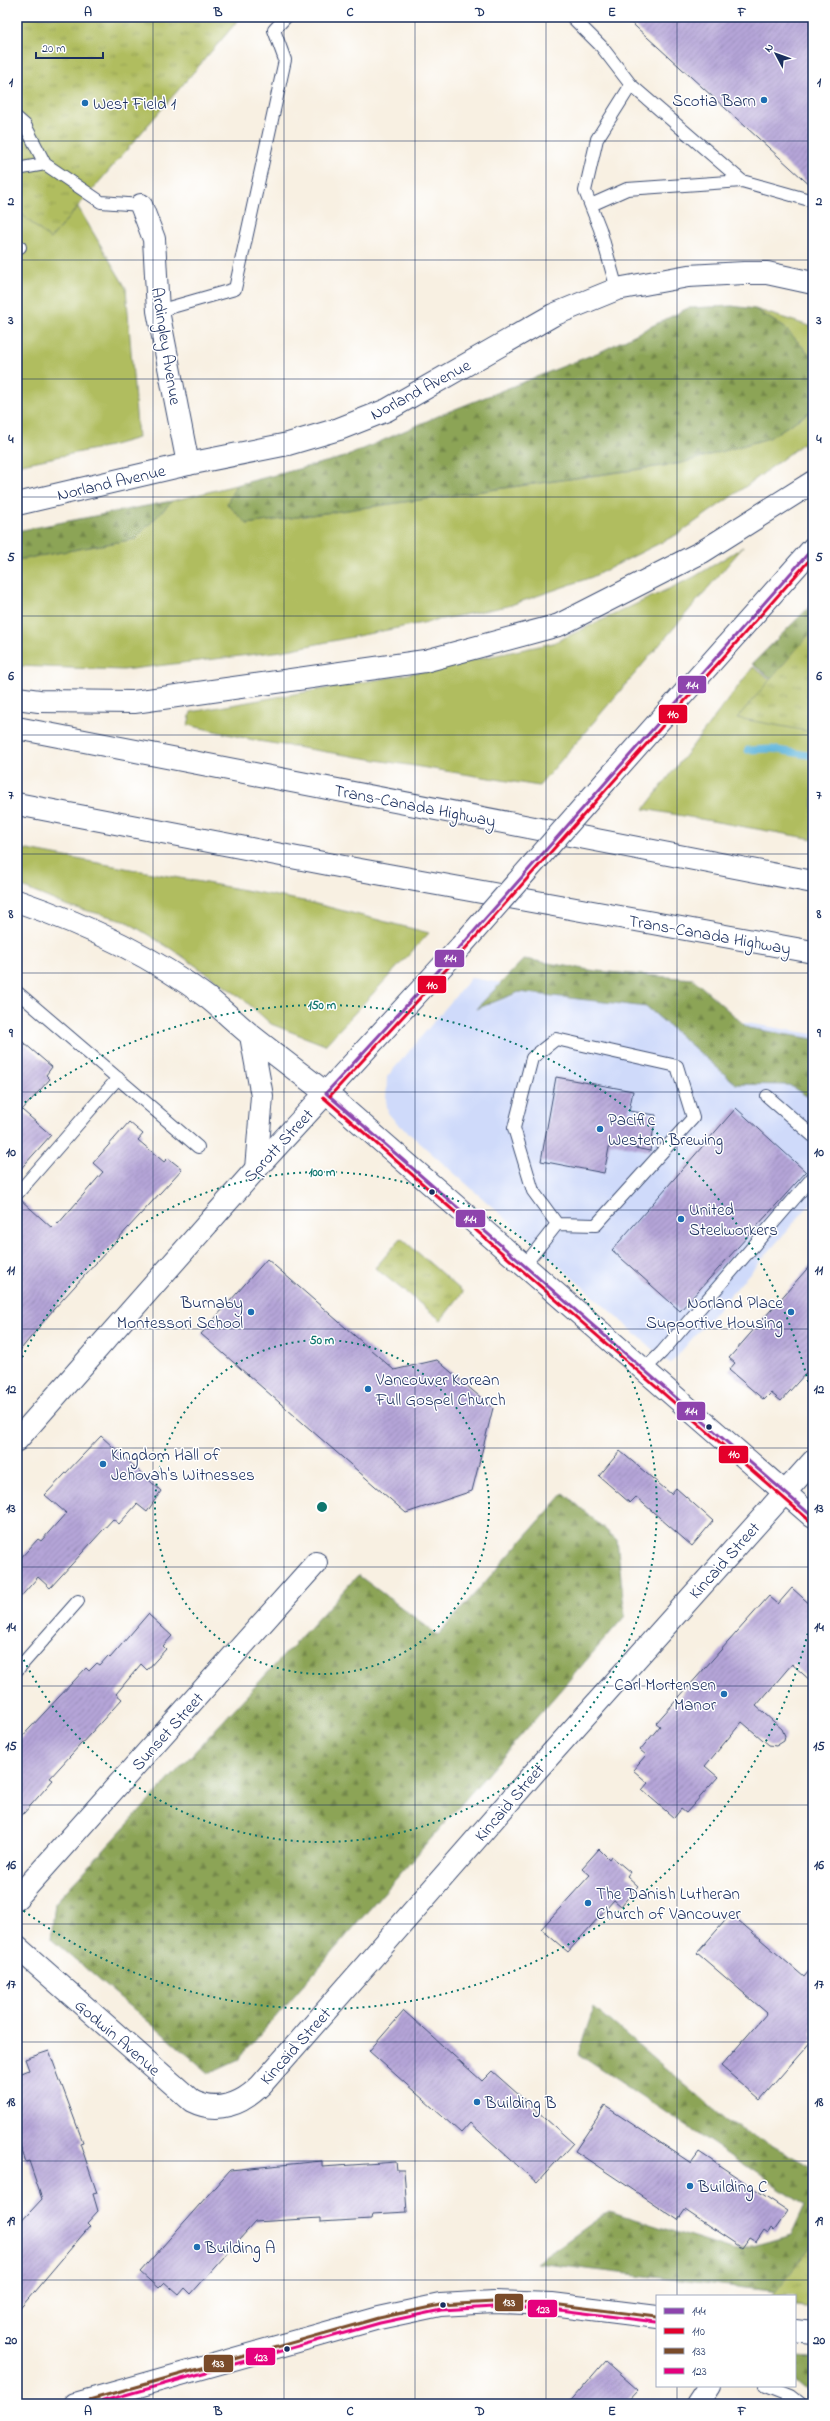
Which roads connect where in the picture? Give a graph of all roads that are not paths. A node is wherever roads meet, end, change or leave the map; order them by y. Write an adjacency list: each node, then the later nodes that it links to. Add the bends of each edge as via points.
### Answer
1 (286, 17): 13 (lane, via 274,30 285,60 235,289)
2 (572, 17): 3 (lane, via 601,46)
3 (632, 86): 7 (lane); 10 (lane, via 597,139 585,191)
4 (17, 118): 5 (lane, via 25,126)
5 (45, 164): 6 (lane); 9 (lane, via 101,202)
6 (17, 169)
7 (742, 181): 8 (lane); 10 (lane, via 627,189)
8 (813, 201)
9 (141, 205): 13 (main road, Ardingley Avenue, via 154,239)
10 (591, 205): 12 (lane)
11 (813, 283): 12 (main road, Norland Avenue, via 767,273 744,273 688,276)
12 (617, 288): 14 (main road, Norland Avenue, via 553,315 387,410 339,429 288,444)
13 (158, 311): 14 (main road, Ardingley Avenue)
14 (188, 464): 16 (main road, Norland Avenue)
15 (813, 482): 18 (main road, via 702,552 559,625 425,661 134,702 39,701)
16 (17, 504)
17 (813, 548): 27 (main road, Sprott Street, bridge, via 461,946)
18 (17, 698)
19 (17, 728): 21 (main road, Trans-Canada Highway)
20 (17, 804): 23 (main road, Trans-Canada Highway, via 349,868)
21 (813, 882)
22 (17, 901): 25 (main road, via 53,913 159,966 208,998)
23 (813, 952)
24 (17, 992): 26 (lane)
25 (251, 1036): 27 (main road); 31 (main road, via 262,1096)
26 (118, 1078): 30 (lane); 33 (lane)
27 (326, 1093): 31 (main road, Sprott Street); 35 (main road)
28 (767, 1096): 29 (lane)
29 (813, 1136)
30 (198, 1147)
31 (256, 1169): 37 (main road, Sprott Street)
32 (813, 1177): 36 (lane)
33 (17, 1194)
34 (557, 1224): 34 (lane, via 596,1225 693,1118 677,1066 556,1039 532,1058 514,1128 533,1191); 35 (lane)
35 (523, 1267): 36 (main road)
36 (644, 1370): 39 (main road)
37 (17, 1440)
38 (813, 1461): 39 (main road, Kincaid Street)
39 (784, 1492): 40 (main road); 46 (main road, Kincaid Street, via 262,2085 246,2099)
40 (813, 1517)
41 (316, 1563): 44 (main road, Sunset Street)
42 (78, 1602): 43 (lane)
43 (17, 1670)
44 (17, 1898)
45 (17, 1947): 46 (main road, Godwin Avenue, via 192,2101 210,2107)
46 (229, 2106)
47 (656, 2317): 51 (main road, via 552,2304 494,2302 440,2305 379,2318)
48 (796, 2331): 49 (main road)
49 (813, 2333)
50 (769, 2387): 52 (lane, via 792,2396)
51 (75, 2404)
52 (801, 2404)

